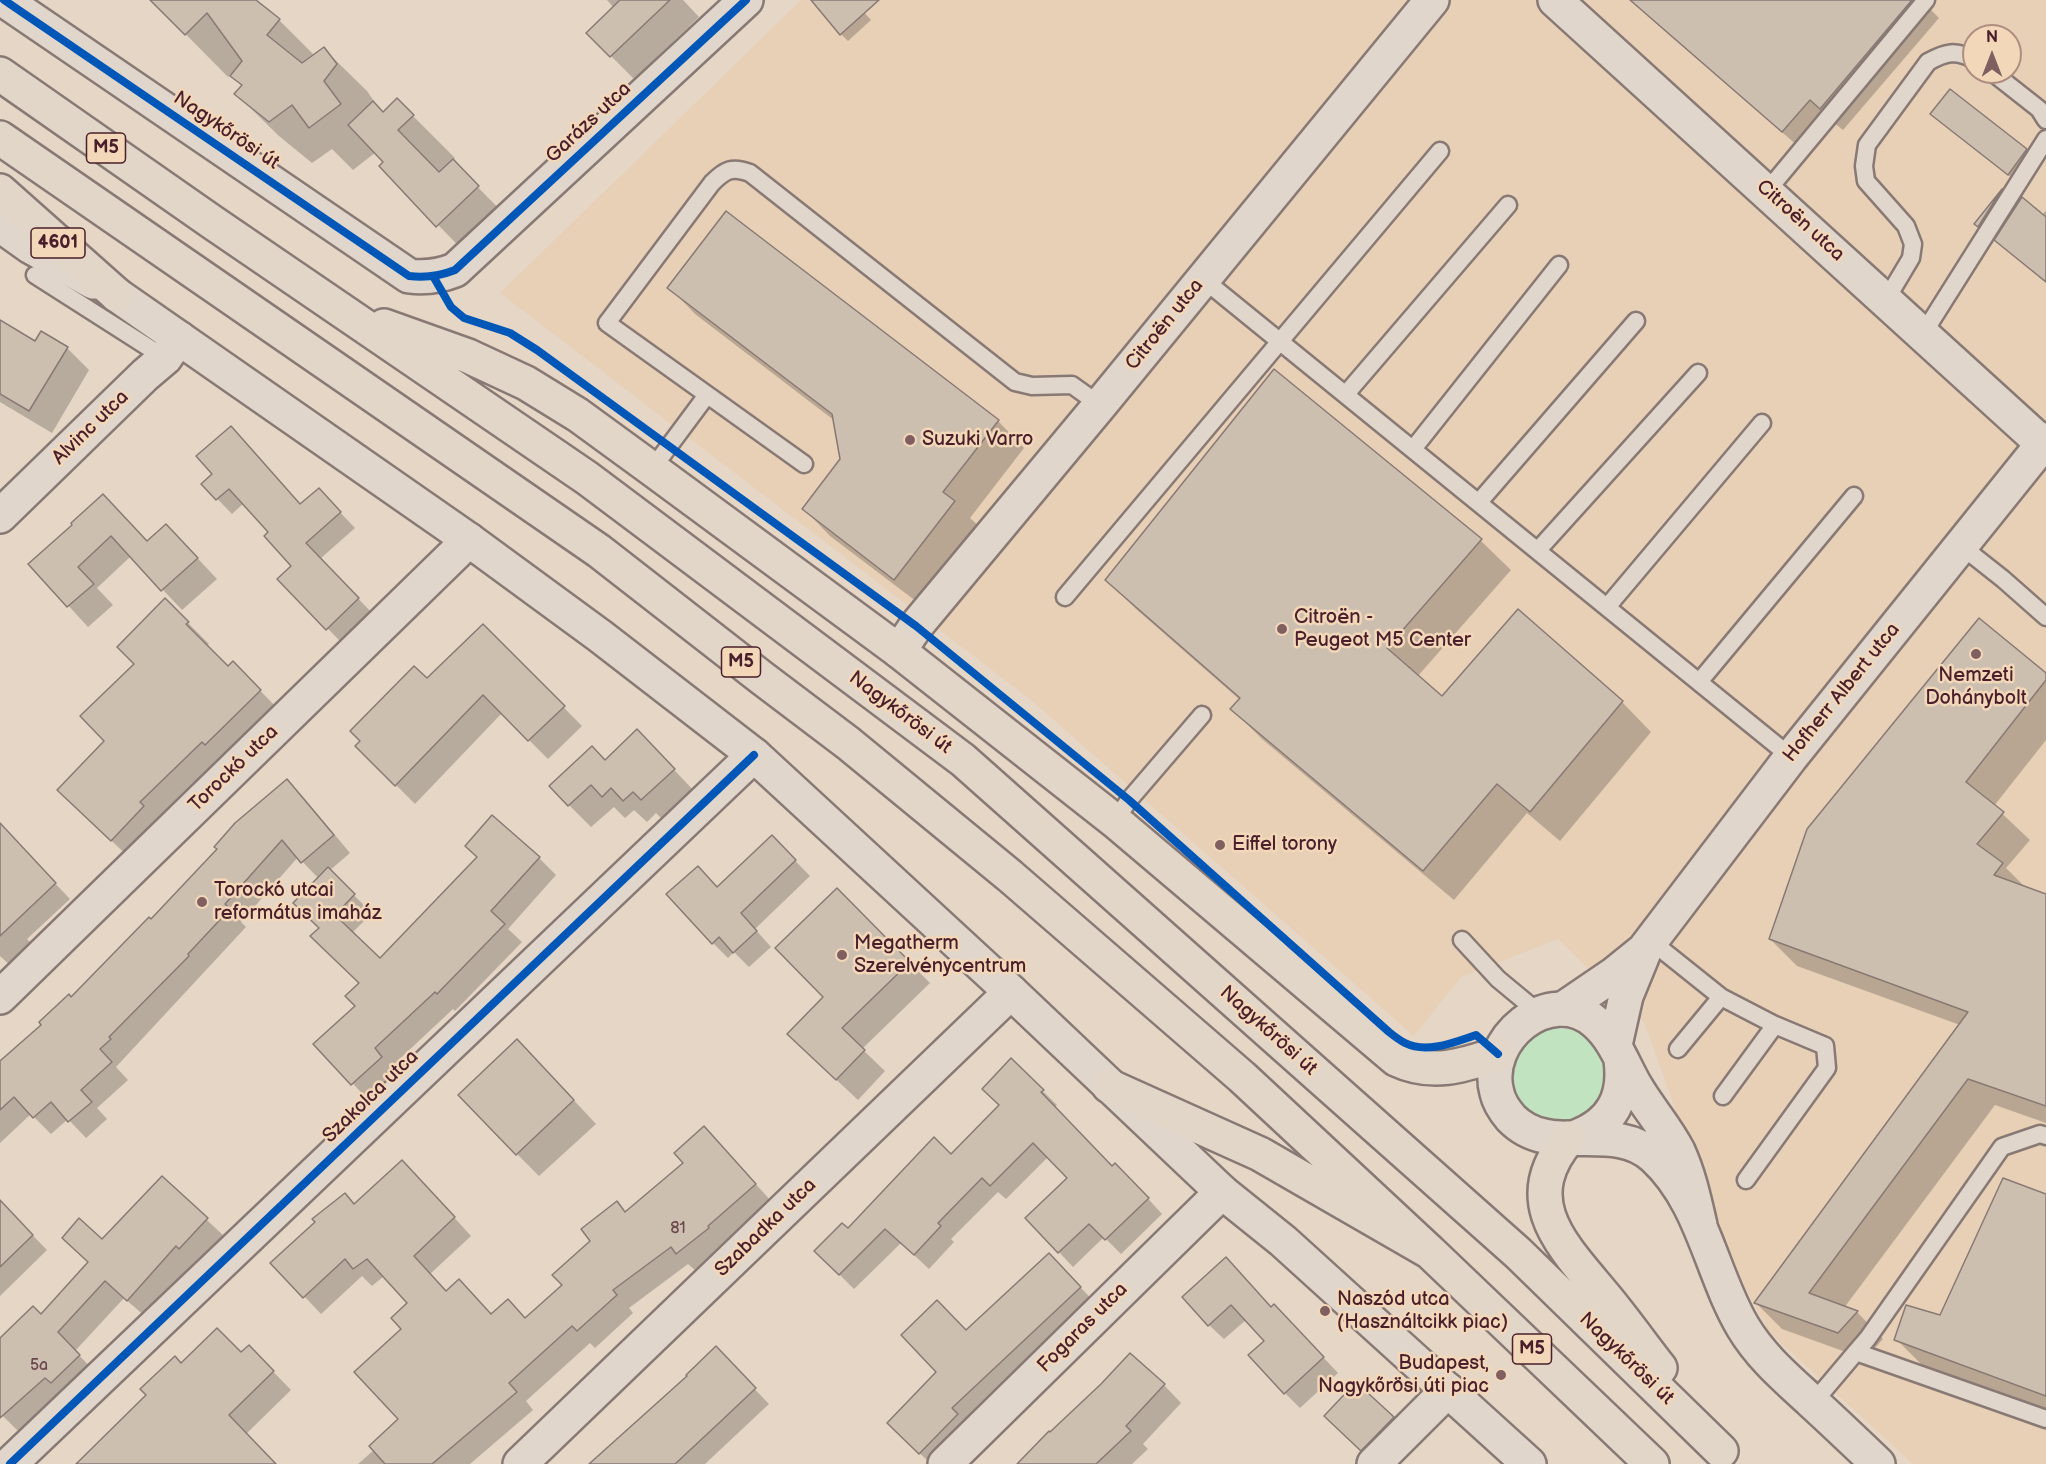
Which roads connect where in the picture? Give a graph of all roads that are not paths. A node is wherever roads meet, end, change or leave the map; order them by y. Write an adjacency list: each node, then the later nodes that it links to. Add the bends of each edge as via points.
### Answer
1 (4, 0): 18 (street, Nagykőrösi út, via 409,276)
2 (746, 0): 18 (street, Garázs utca)
3 (1432, 0): 20 (street, Citroën utca)
4 (1926, 0): 14 (lane)
5 (1565, 3): 14 (street, Citroën utca)
6 (1962, 53): 22 (lane, via 1942,54 1928,62 1867,144 1866,181 1906,226 1913,244 1911,258)
7 (0, 74): 23 (main road, Nagykőrösi út / M5)
8 (2007, 84): 9 (lane, via 2039,109)
9 (2046, 120)
10 (0, 138): 69 (main road, M5, via 599,550 848,743 1010,876 1233,1070)
11 (2046, 138): 25 (lane)
12 (1440, 151): 26 (lane)
13 (0, 191): 21 (main road, 4601)
14 (1767, 191): 22 (street, Citroën utca)
15 (1508, 205): 29 (lane)
16 (0, 225): 21 (street)
17 (1560, 265): 34 (lane)
18 (444, 273)
19 (34, 276): 27 (lane)
20 (1203, 279): 26 (lane); 31 (street, Citroën utca)
21 (117, 295): 27 (street)
22 (1886, 300): 25 (street, Citroën utca)
23 (340, 310): 36 (main road, via 468,356 526,383); 74 (main road, Nagykőrösi út / M5, via 588,478 963,760 1518,1253)
24 (1636, 321): 38 (lane)
25 (1923, 334): 33 (street, Citroën utca)
26 (1281, 341): 29 (lane); 43 (lane)
27 (172, 348): 39 (street, Alvinc utca); 40 (street)
28 (1698, 373): 42 (lane)
29 (1346, 394): 34 (lane)
30 (707, 395): 31 (lane, via 607,323 712,183 723,172 738,168 750,173 1015,382 1032,386 1072,385); 35 (lane); 36 (lane)
31 (1101, 405): 46 (street, Citroën utca)
32 (1762, 423): 44 (lane)
33 (2044, 442): 41 (street, Hofherr Albert utca)
34 (1413, 449): 38 (lane)
35 (804, 464)
36 (652, 469): 46 (main road)
37 (1854, 496): 47 (lane)
38 (1479, 502): 42 (lane)
39 (0, 516)
40 (469, 540): 49 (street); 56 (street, Torockó utca)
41 (1960, 546): 45 (lane); 50 (street, Hofherr Albert utca)
42 (1538, 550): 44 (lane)
43 (1065, 597)
44 (1607, 607): 47 (lane)
45 (2046, 617)
46 (899, 651): 51 (main road)
47 (1699, 682): 50 (lane)
48 (1202, 715): 51 (lane)
49 (754, 754): 54 (street); 75 (street, Szakolca utca)
50 (1791, 757): 53 (street, Hofherr Albert utca)
51 (1114, 821): 61 (main road, via 1396,1059 1423,1068 1448,1069)
52 (1462, 940): 57 (lane, via 1498,979)
53 (1648, 946): 55 (lane); 57 (street, Hofherr Albert utca, via 1614,975); 60 (street, Hofherr Albert utca, via 1626,996)
54 (1011, 992): 62 (street); 76 (street, Szabadka utca)
55 (1721, 997): 58 (lane); 59 (lane)
56 (0, 998)
57 (1551, 1011): 60 (street, via 1579,1012 1594,1020); 61 (street, via 1524,1021)
58 (1775, 1025): 63 (lane); 66 (lane, via 1825,1046 1827,1068)
59 (1678, 1049)
60 (1618, 1052): 65 (street, via 1623,1075 1616,1105 1599,1125); 68 (street, via 1677,1150 1690,1181)
61 (1498, 1054): 65 (street, via 1494,1074 1505,1112 1536,1136)
62 (1109, 1086): 67 (street); 69 (main road, via 1260,1154)
63 (1723, 1096)
64 (2046, 1136): 70 (lane, via 2040,1134 2002,1148)
65 (1572, 1138): 68 (street, via 1631,1143 1653,1156 1678,1186); 74 (main road, via 1558,1150 1546,1181 1545,1201 1555,1233)
66 (1746, 1180)
67 (1222, 1192): 71 (street, via 1283,1241); 77 (street, Fogaras utca)
68 (1700, 1225): 72 (street, via 1743,1326 1779,1372)
69 (1430, 1252): 80 (main road, M5)
70 (1856, 1352): 72 (lane); 73 (lane)
71 (1448, 1390): 78 (street); 79 (street)
72 (1813, 1403): 81 (street)
73 (2046, 1419)
74 (1728, 1457)
75 (10, 1464)
76 (520, 1464)
77 (945, 1464)
78 (1374, 1464)
79 (1529, 1464)
80 (1652, 1464)
81 (1878, 1464)

